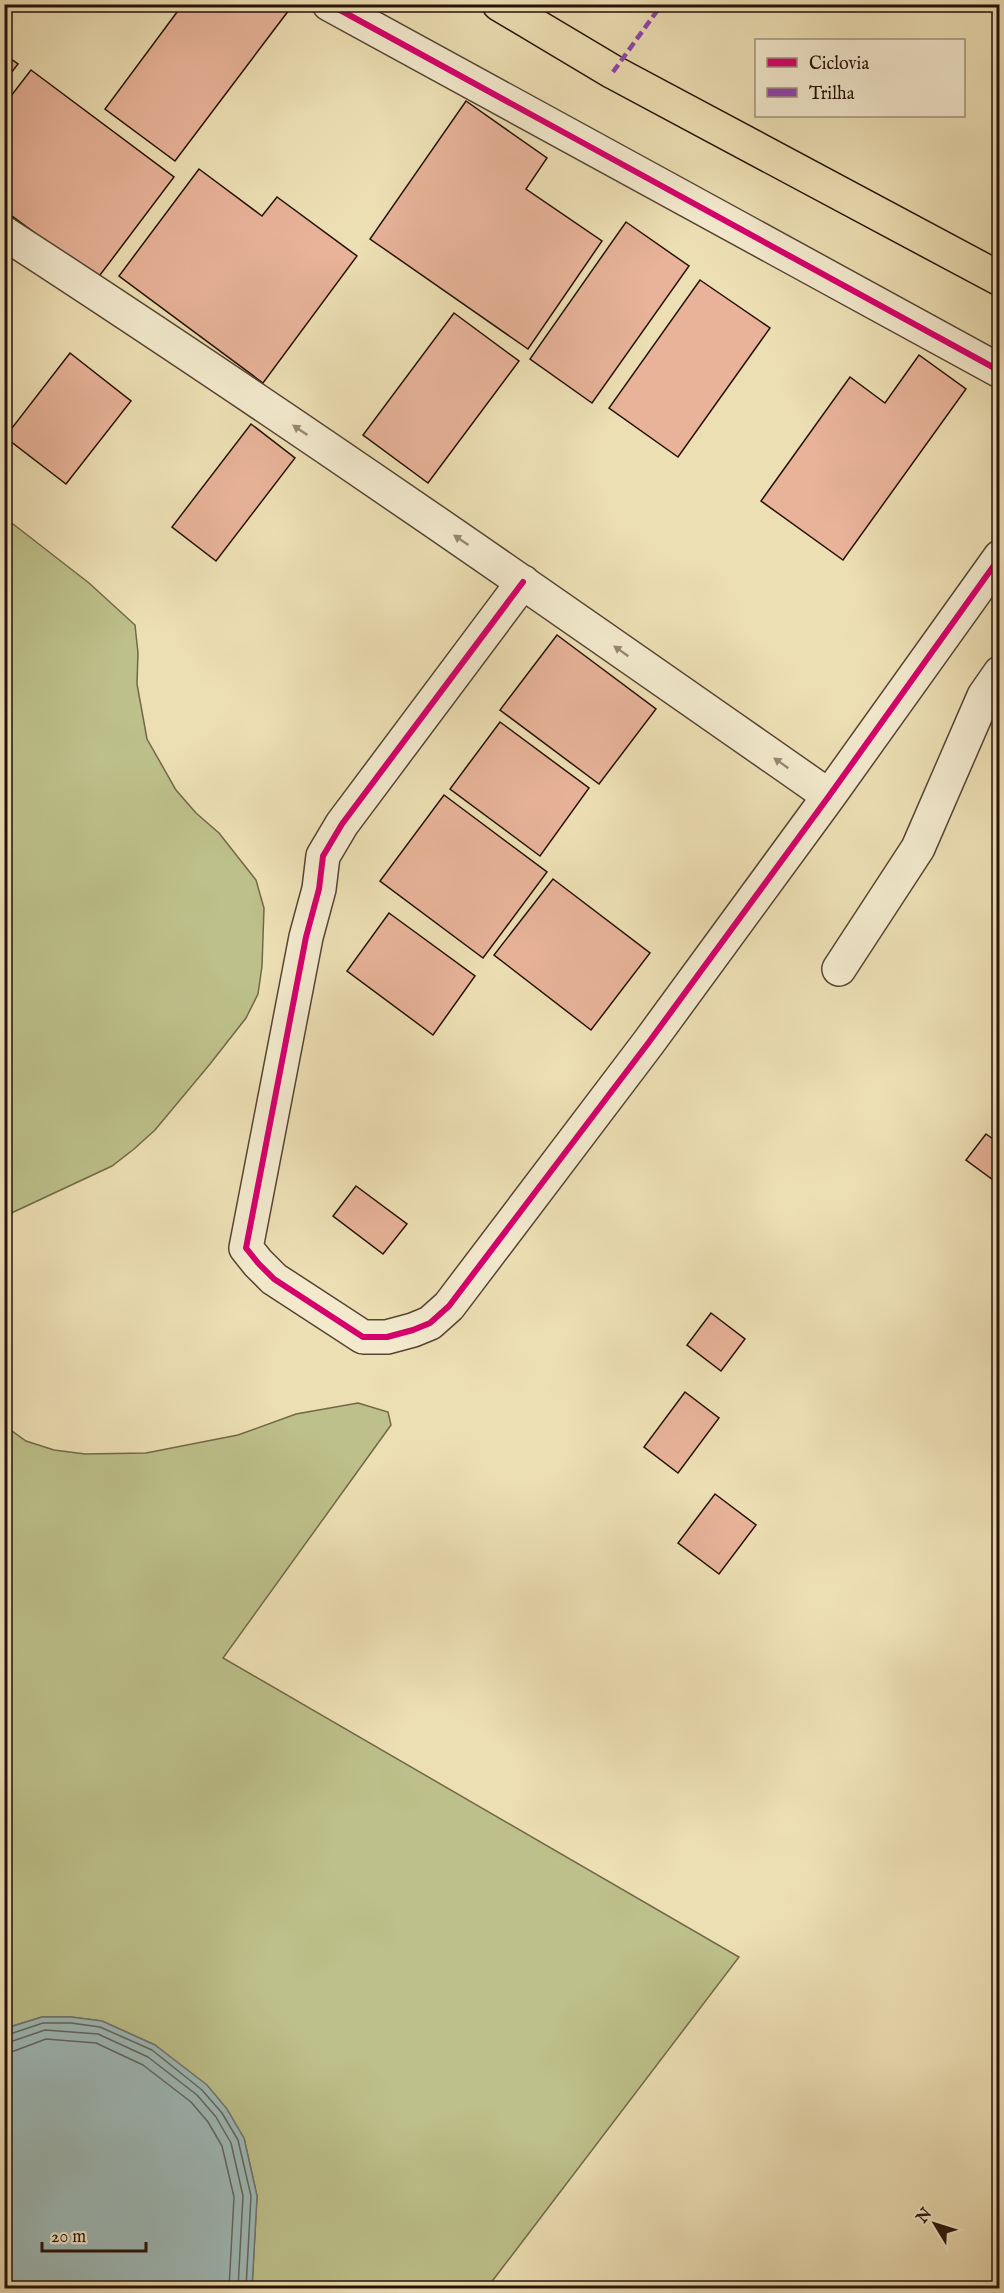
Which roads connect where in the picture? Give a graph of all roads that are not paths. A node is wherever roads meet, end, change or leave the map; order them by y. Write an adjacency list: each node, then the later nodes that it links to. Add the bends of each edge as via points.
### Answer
1 (329, 4): 5 (street)
2 (499, 4): 4 (main road, via 613,72)
3 (4, 233): 7 (street, one-way to 3, via 169,340)
4 (999, 279)
5 (999, 371)
6 (999, 557): 9 (street)
7 (523, 582): 9 (street, one-way to 7); 9 (street, via 342,824 323,856 246,1248 274,1279 363,1337 387,1337 436,1318 642,1051)
8 (999, 673): 10 (street, via 984,696 918,848)
9 (829, 796)
10 (839, 969)

